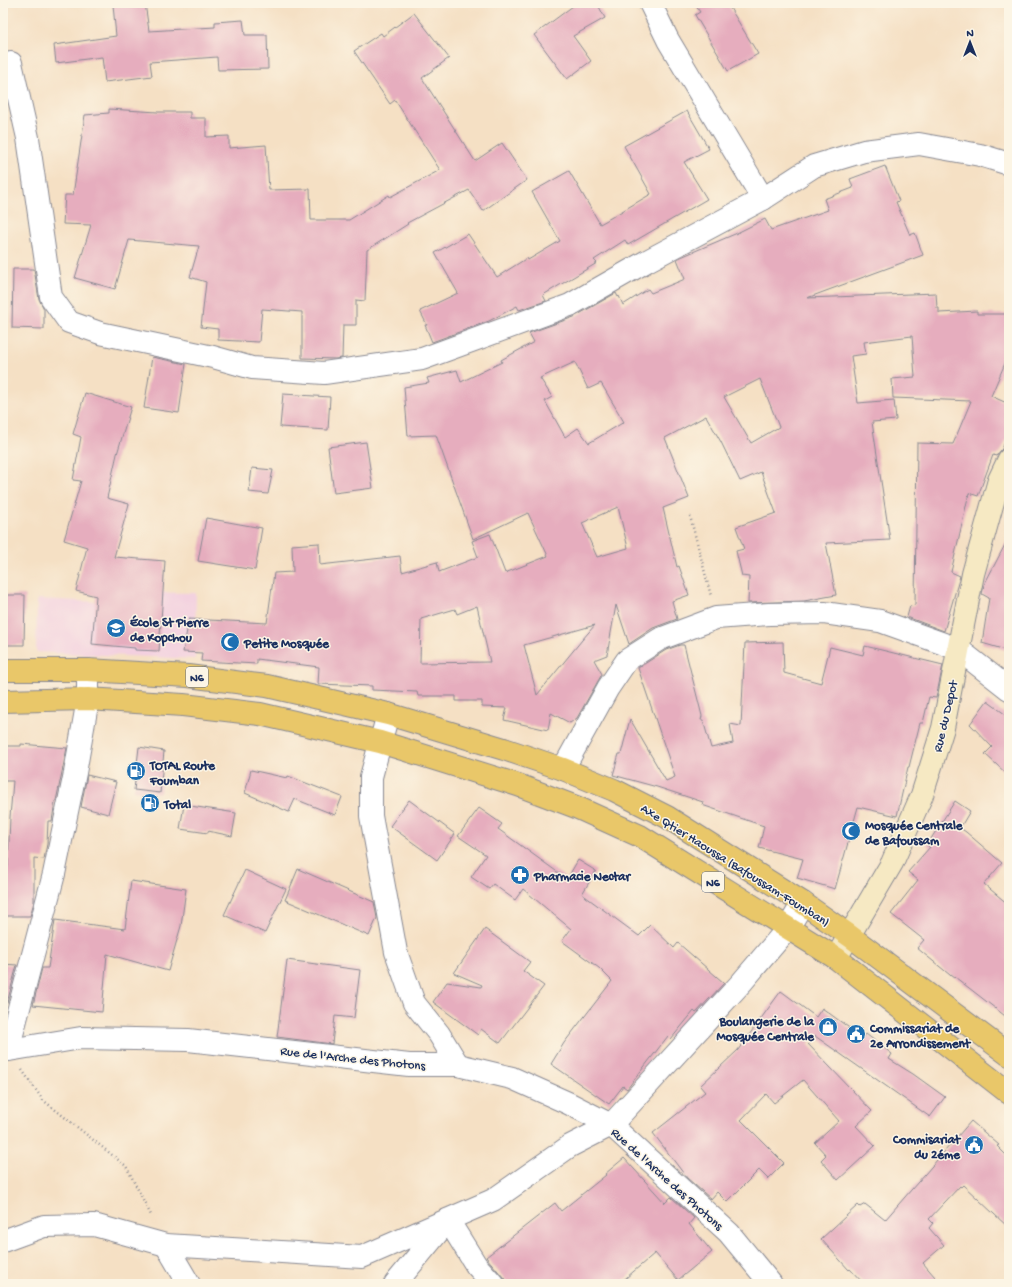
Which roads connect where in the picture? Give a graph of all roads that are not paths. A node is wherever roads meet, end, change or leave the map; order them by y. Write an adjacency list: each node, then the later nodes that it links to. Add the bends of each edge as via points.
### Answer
1 (650, 3): 4 (street, via 668,40)
2 (11, 63): 4 (street, via 28,138 51,297 69,322 100,333 252,368 324,373 422,359 570,305)
3 (1009, 164): 4 (street, via 980,155 918,144 864,151 814,166)
4 (763, 199)
5 (1009, 459): 6 (street, Rue du Depot, via 999,480 973,574)
6 (958, 649): 9 (street); 14 (street, via 880,621 824,613 716,618 660,639 627,660 608,688); 17 (street, Rue du Depot, via 943,728 922,795 892,863)
7 (3, 670): 8 (highway, N6)
8 (88, 670): 10 (street); 12 (highway, N6, via 188,676 267,686)
9 (1009, 688)
10 (88, 699): 11 (highway, N6); 13 (highway, N6, via 183,705 260,714); 19 (street, via 54,874)
11 (3, 701)
12 (388, 714): 13 (street); 14 (highway, Axe Qtier Haoussa (Bafoussam-Foumban) / N6)
13 (380, 742): 16 (highway, Axe Qtier Haoussa (Bafoussam-Foumban) / N6, via 518,785 576,807 640,836); 21 (street, via 371,777 371,816 396,952 414,1003 439,1034)
14 (563, 769): 15 (highway, Axe Qtier Haoussa (Bafoussam-Foumban) / N6, via 614,790 667,817)
15 (803, 903): 16 (street); 17 (highway, Axe Qtier Haoussa (Bafoussam-Foumban) / N6)
16 (788, 928): 18 (highway, Axe Qtier Haoussa (Bafoussam-Foumban) / N6); 23 (street)
17 (850, 936): 18 (street, Rue du Depot); 20 (highway, Axe Qtier Haoussa (Bafoussam-Foumban) / N6)
18 (836, 958): 22 (highway, Axe Qtier Haoussa (Bafoussam-Foumban) / N6)
19 (6, 1051): 21 (street, Rue de l'Arche des Photons, via 81,1038 188,1040 410,1065)
20 (1009, 1055)
21 (458, 1065): 23 (street, Rue de l'Arche des Photons, via 512,1078)
22 (1009, 1093)
23 (611, 1125): 24 (street, via 570,1146 493,1200); 30 (street, Rue de l'Arche des Photons, via 729,1233)
24 (448, 1220): 26 (street, via 362,1257); 28 (street); 29 (street, via 476,1265)
25 (3, 1241): 26 (street, via 44,1226 94,1224)
26 (166, 1245): 27 (street)
27 (189, 1284)
28 (395, 1284)
29 (493, 1284)
30 (771, 1284)

